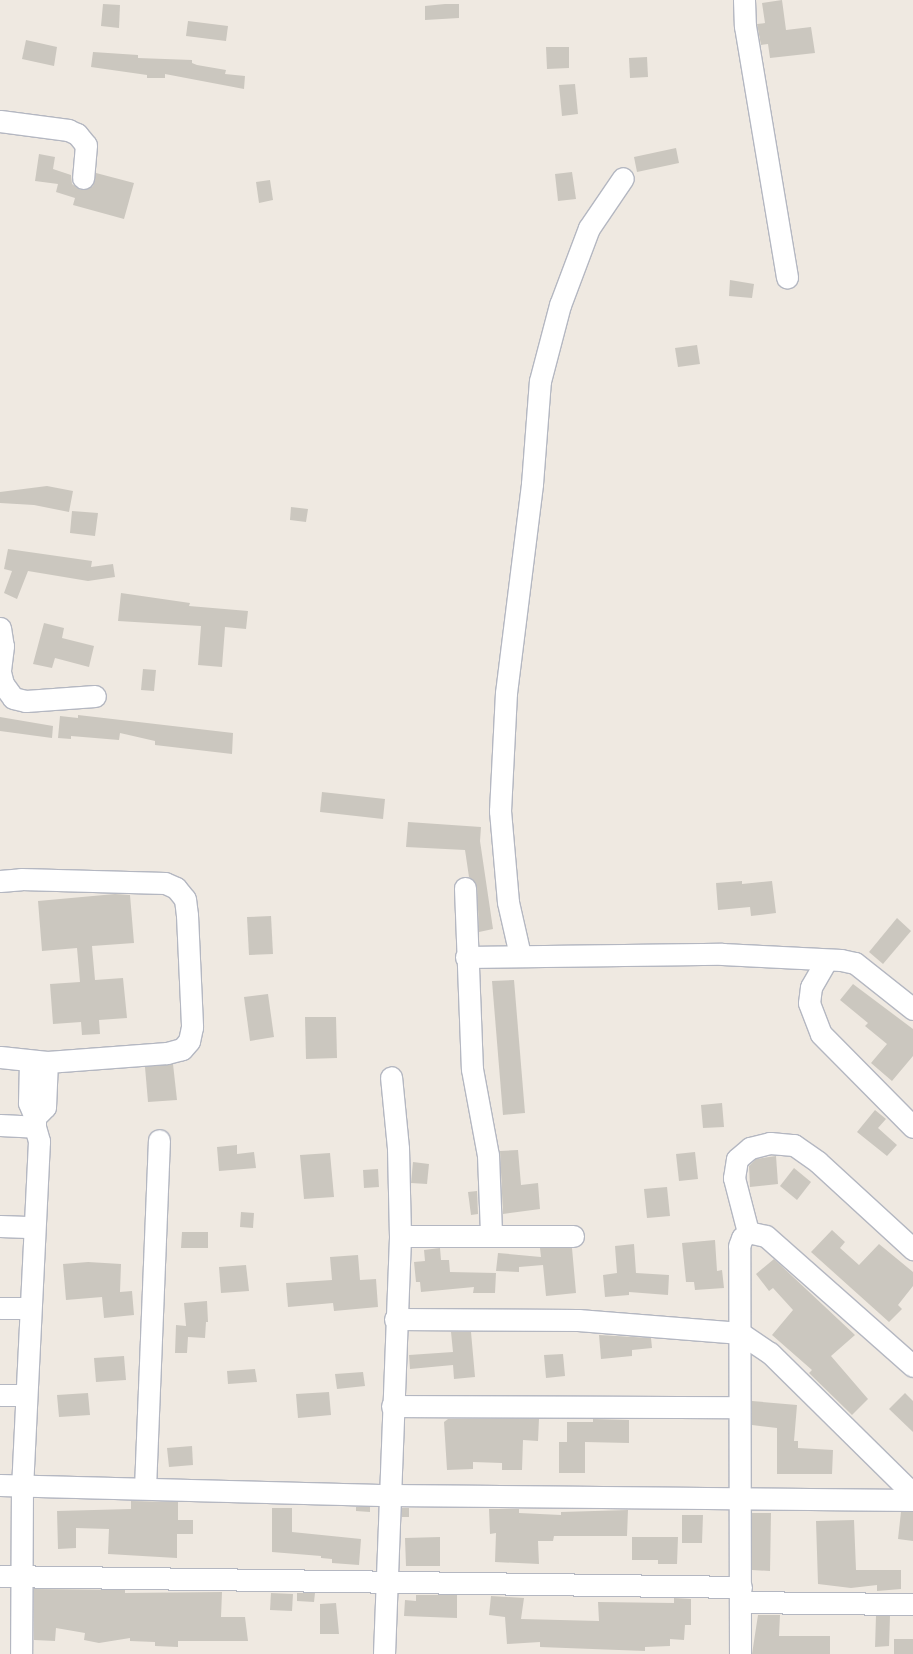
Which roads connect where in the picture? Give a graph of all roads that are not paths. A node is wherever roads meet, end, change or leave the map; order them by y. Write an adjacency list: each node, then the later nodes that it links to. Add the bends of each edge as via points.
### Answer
1 (744, 0): 5 (street, via 745,26)
2 (0, 121): 3 (street, via 77,134 86,145)
3 (84, 178)
4 (623, 178): 11 (street, via 590,228 560,305 540,381 532,484 506,693 500,811 508,902)
5 (787, 278)
6 (0, 628): 7 (street, via 3,646)
7 (0, 671): 8 (street, via 3,684 13,698)
8 (95, 696)
9 (0, 881): 16 (street, via 165,883 176,888 185,899 192,1027 189,1040 182,1049 167,1053)
10 (465, 888): 12 (street)
11 (520, 955): 12 (street); 13 (street, via 722,954)
12 (466, 956): 25 (street, via 472,1069 488,1155)
13 (826, 961): 14 (street, via 855,963); 20 (street, via 811,987 810,1003 821,1034)
14 (913, 1010)
15 (0, 1057): 16 (street)
16 (38, 1062): 18 (street, via 45,1107)
17 (390, 1077): 26 (street, via 398,1148)
18 (35, 1122): 19 (street); 23 (street, via 39,1141)
19 (0, 1126)
20 (913, 1127)
21 (158, 1140): 40 (street)
22 (0, 1226): 23 (street)
23 (34, 1227): 30 (street)
24 (748, 1232): 28 (street, via 734,1178 737,1159 750,1148 770,1143 794,1145 818,1162); 32 (street, via 738,1246); 33 (street, via 766,1236)
25 (491, 1234): 26 (street); 27 (street)
26 (400, 1236): 31 (street)
27 (573, 1236)
28 (913, 1250)
29 (0, 1308): 30 (street)
30 (29, 1308): 35 (street)
31 (395, 1319): 32 (street, via 578,1320); 36 (street)
32 (740, 1333): 37 (street); 41 (street, via 770,1353)
33 (913, 1366)
34 (0, 1395): 35 (street)
35 (26, 1395): 39 (street)
36 (392, 1406): 37 (street); 42 (street)
37 (739, 1407): 43 (street)
38 (0, 1485): 39 (street)
39 (22, 1485): 40 (street); 46 (street)
40 (145, 1488): 42 (street)
41 (913, 1494)
42 (390, 1495): 43 (street); 47 (street)
43 (740, 1499): 44 (street); 48 (street)
44 (913, 1500)
45 (0, 1576): 46 (street)
46 (22, 1577): 47 (street); 50 (street)
47 (388, 1581): 48 (street); 51 (street)
48 (741, 1595): 49 (street); 52 (street)
49 (913, 1604)
50 (22, 1654)
51 (384, 1654)
52 (740, 1654)

